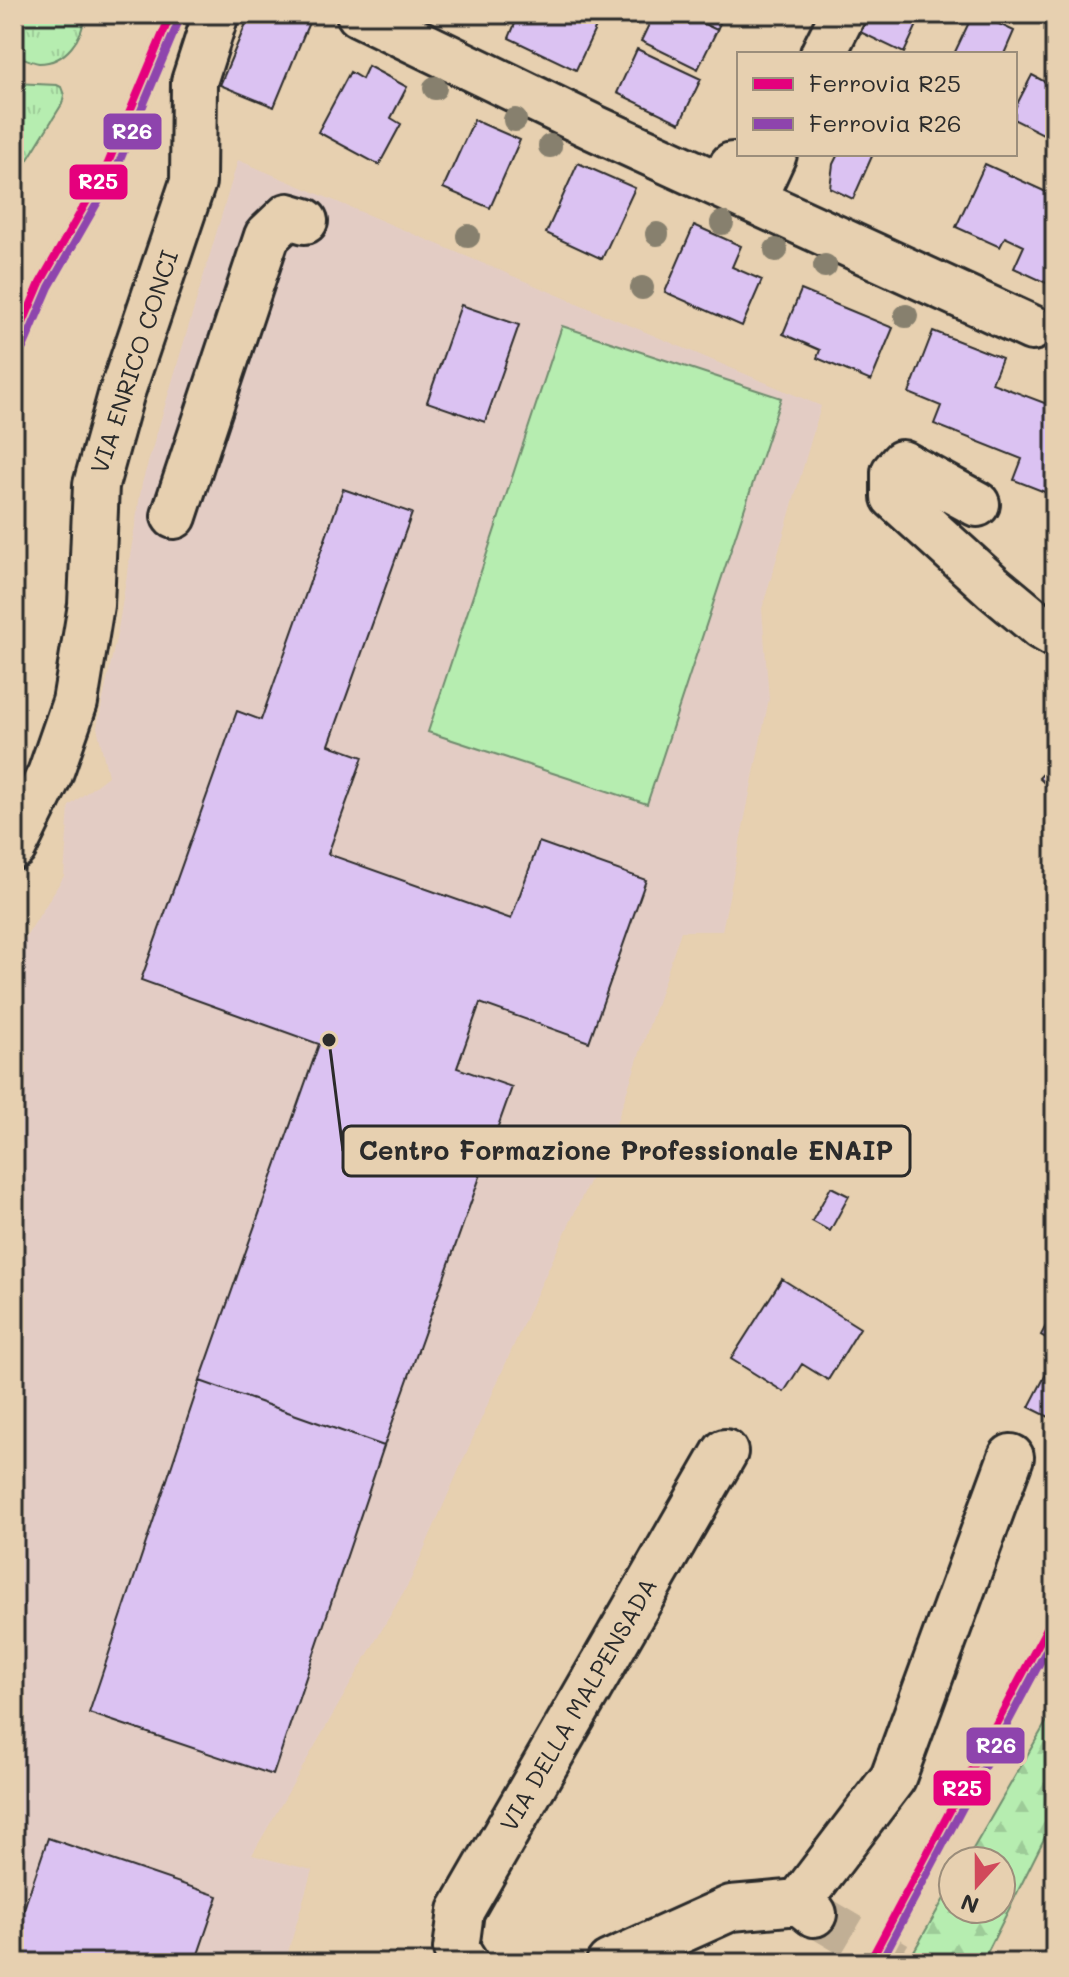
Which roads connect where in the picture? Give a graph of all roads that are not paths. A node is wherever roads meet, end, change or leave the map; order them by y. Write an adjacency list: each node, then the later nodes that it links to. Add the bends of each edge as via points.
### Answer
1 (216, 14): 13 (street, VIA ENRICO CONCI, via 194,82 193,182 96,485 91,605 75,702 50,774)
2 (359, 14): 7 (street, via 595,128)
3 (843, 14): 4 (street)
4 (824, 52)
5 (627, 114): 7 (street)
6 (773, 156): 7 (street, via 762,180)
7 (727, 176): 9 (street)
8 (305, 221): 11 (street, via 288,216 267,236)
9 (1032, 328)
10 (977, 504): 12 (street, via 902,463 894,472 894,497)
11 (174, 516)
12 (1055, 635)
13 (14, 847)
14 (725, 1452): 16 (street, VIA DELLA MALPENSADA, via 461,1911 456,1949)
15 (1011, 1457): 17 (street, via 893,1778 807,1908 731,1908)
16 (465, 1963)
17 (609, 1963)

